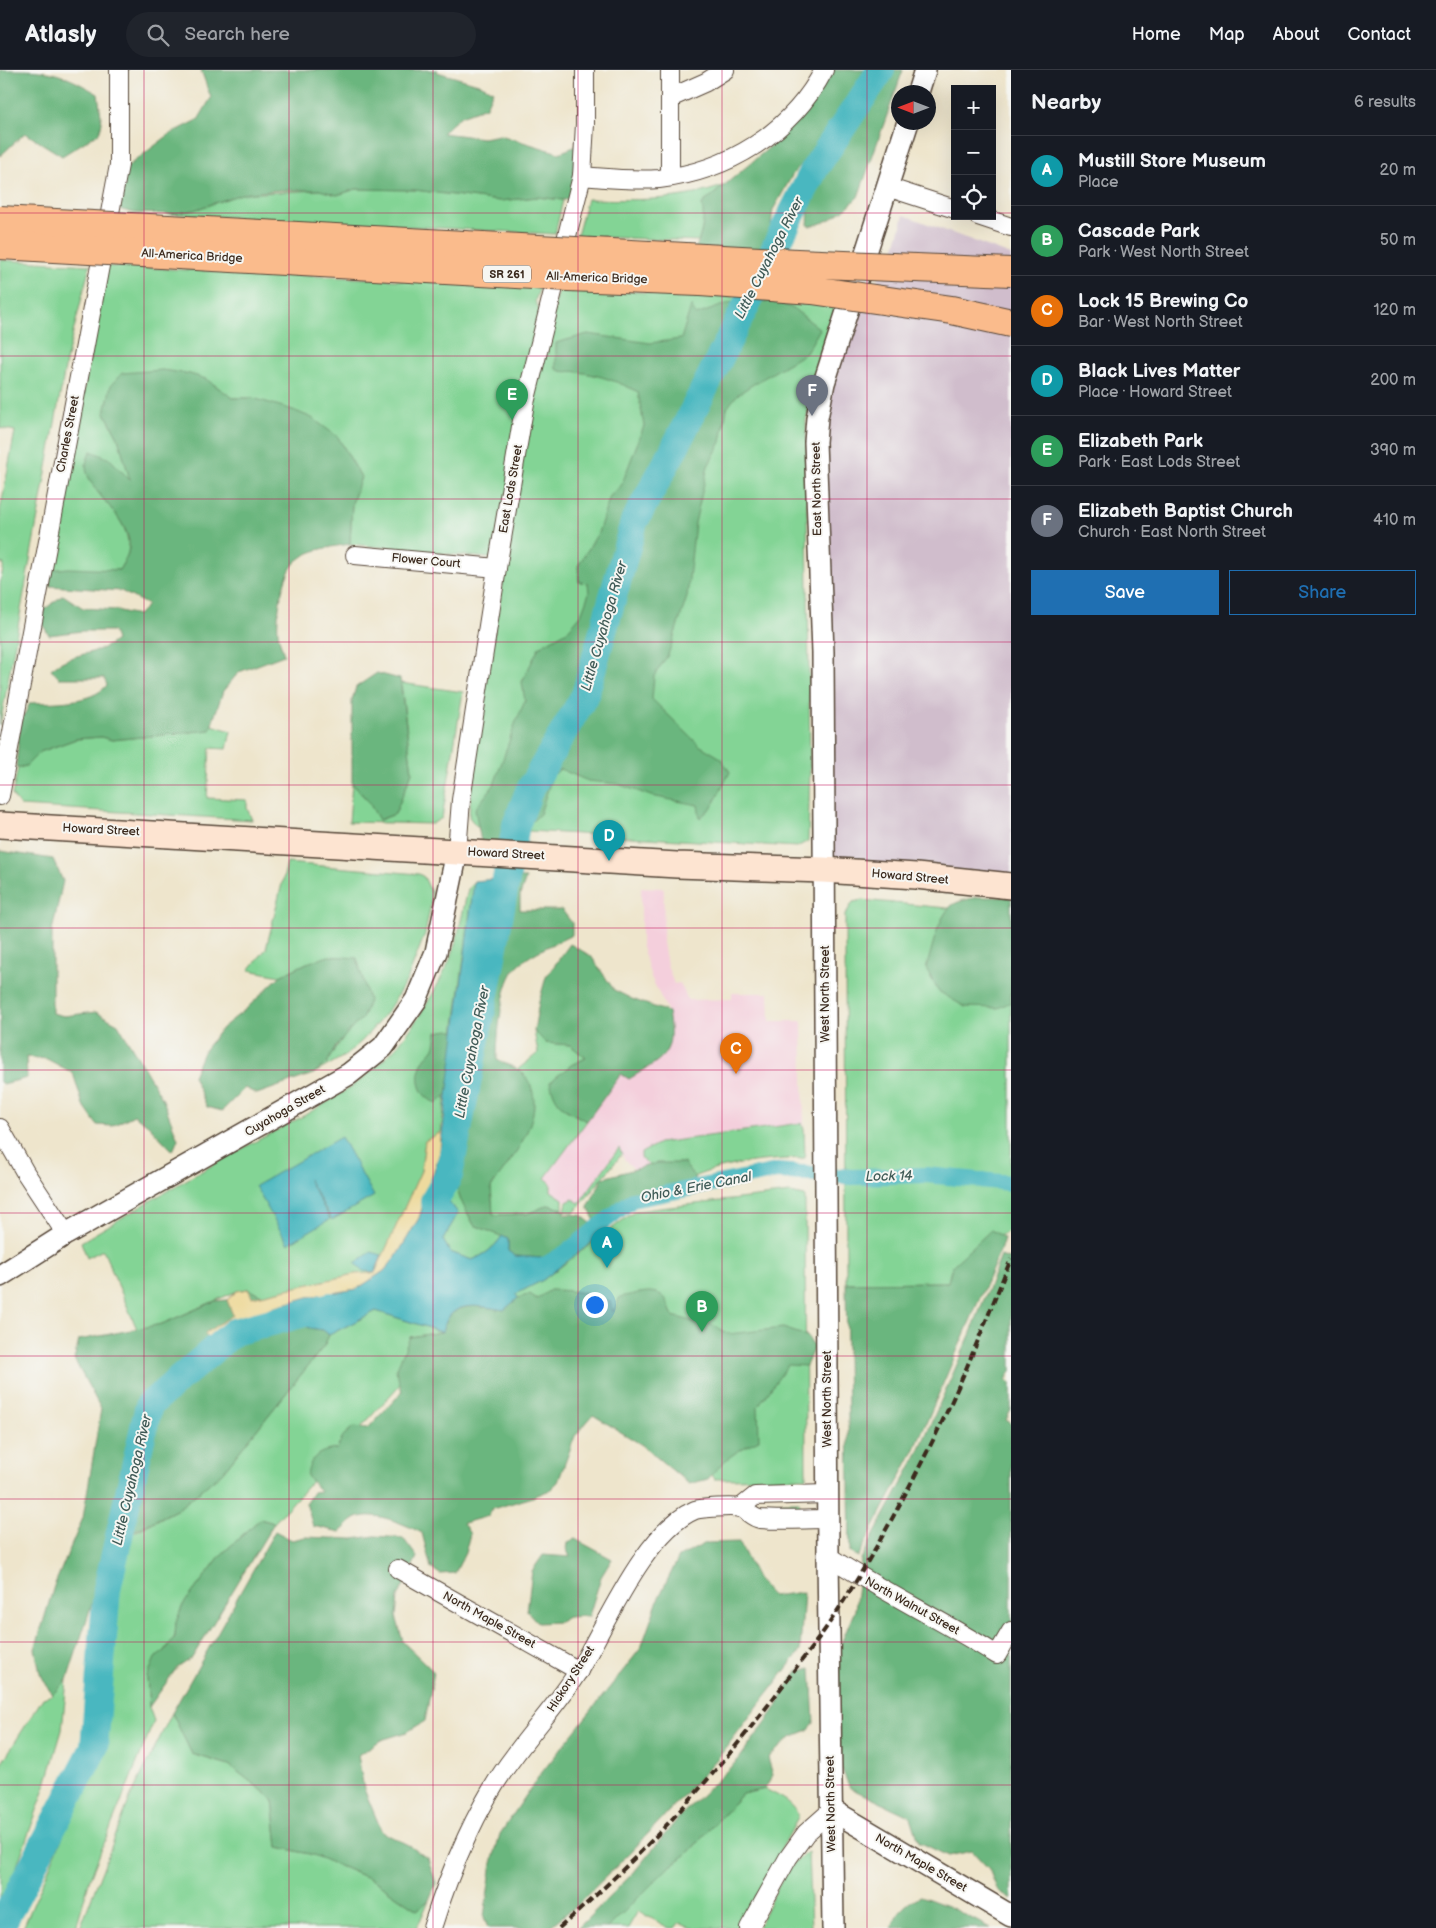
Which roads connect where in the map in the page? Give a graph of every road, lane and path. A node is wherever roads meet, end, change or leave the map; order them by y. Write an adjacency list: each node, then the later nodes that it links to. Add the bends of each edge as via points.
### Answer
1 (119, 70): 22 (street, Charles Street, via 119,165)
2 (585, 70): 10 (street, East Lods Street)
3 (670, 70): 8 (street)
4 (725, 70): 8 (street)
5 (824, 70): 11 (street, via 781,126 752,149 714,167)
6 (925, 70): 7 (street)
7 (920, 85)
8 (670, 98): 11 (street)
9 (905, 130): 12 (street, East North Street)
10 (582, 176): 11 (street); 21 (street, East Lods Street, via 525,403)
11 (670, 177)
12 (887, 187): 13 (street); 25 (street, East North Street, via 824,383 817,418)
13 (951, 208)
14 (0, 220): 18 (main road, All-America Bridge / SR 261, bridge)
15 (990, 220): 16 (street)
16 (1011, 227)
17 (0, 245): 19 (main road, All-America Bridge / SR 261, bridge, via 796,289 952,310)
18 (1011, 272)
19 (1011, 323)
20 (354, 554): 21 (street, Flower Court)
21 (497, 568): 24 (street, East Lods Street, via 461,800)
22 (0, 796)
23 (0, 825): 24 (main road, Howard Street)
24 (457, 852): 25 (main road, Howard Street); 28 (street, Cuyahoga Street, via 436,952 416,1000 383,1047 349,1074)
25 (824, 870): 26 (main road, Howard Street); 30 (street, West North Street)
26 (1011, 886)
27 (0, 1128): 28 (street)
28 (66, 1234): 29 (street, Cuyahoga Street)
29 (0, 1276)
30 (828, 1494): 31 (street, Hickory Street, via 755,1496); 32 (street, West North Street)
31 (740, 1508): 32 (street, Hickory Street, via 757,1519); 36 (street, Hickory Street, via 697,1509 668,1530 641,1562)
32 (828, 1519): 33 (street, West North Street)
33 (828, 1556): 35 (street, North Walnut Street, via 998,1655); 37 (street, West North Street)
34 (398, 1569): 36 (street, North Maple Street)
35 (1011, 1631)
36 (579, 1671): 39 (street, Hickory Street, via 559,1702 514,1755 492,1792 444,1888)
37 (832, 1810): 38 (street, North Maple Street); 40 (street, via 806,1833 788,1858); 41 (street, West North Street)
38 (1011, 1916)
39 (432, 1928)
40 (749, 1928)
41 (833, 1928)

